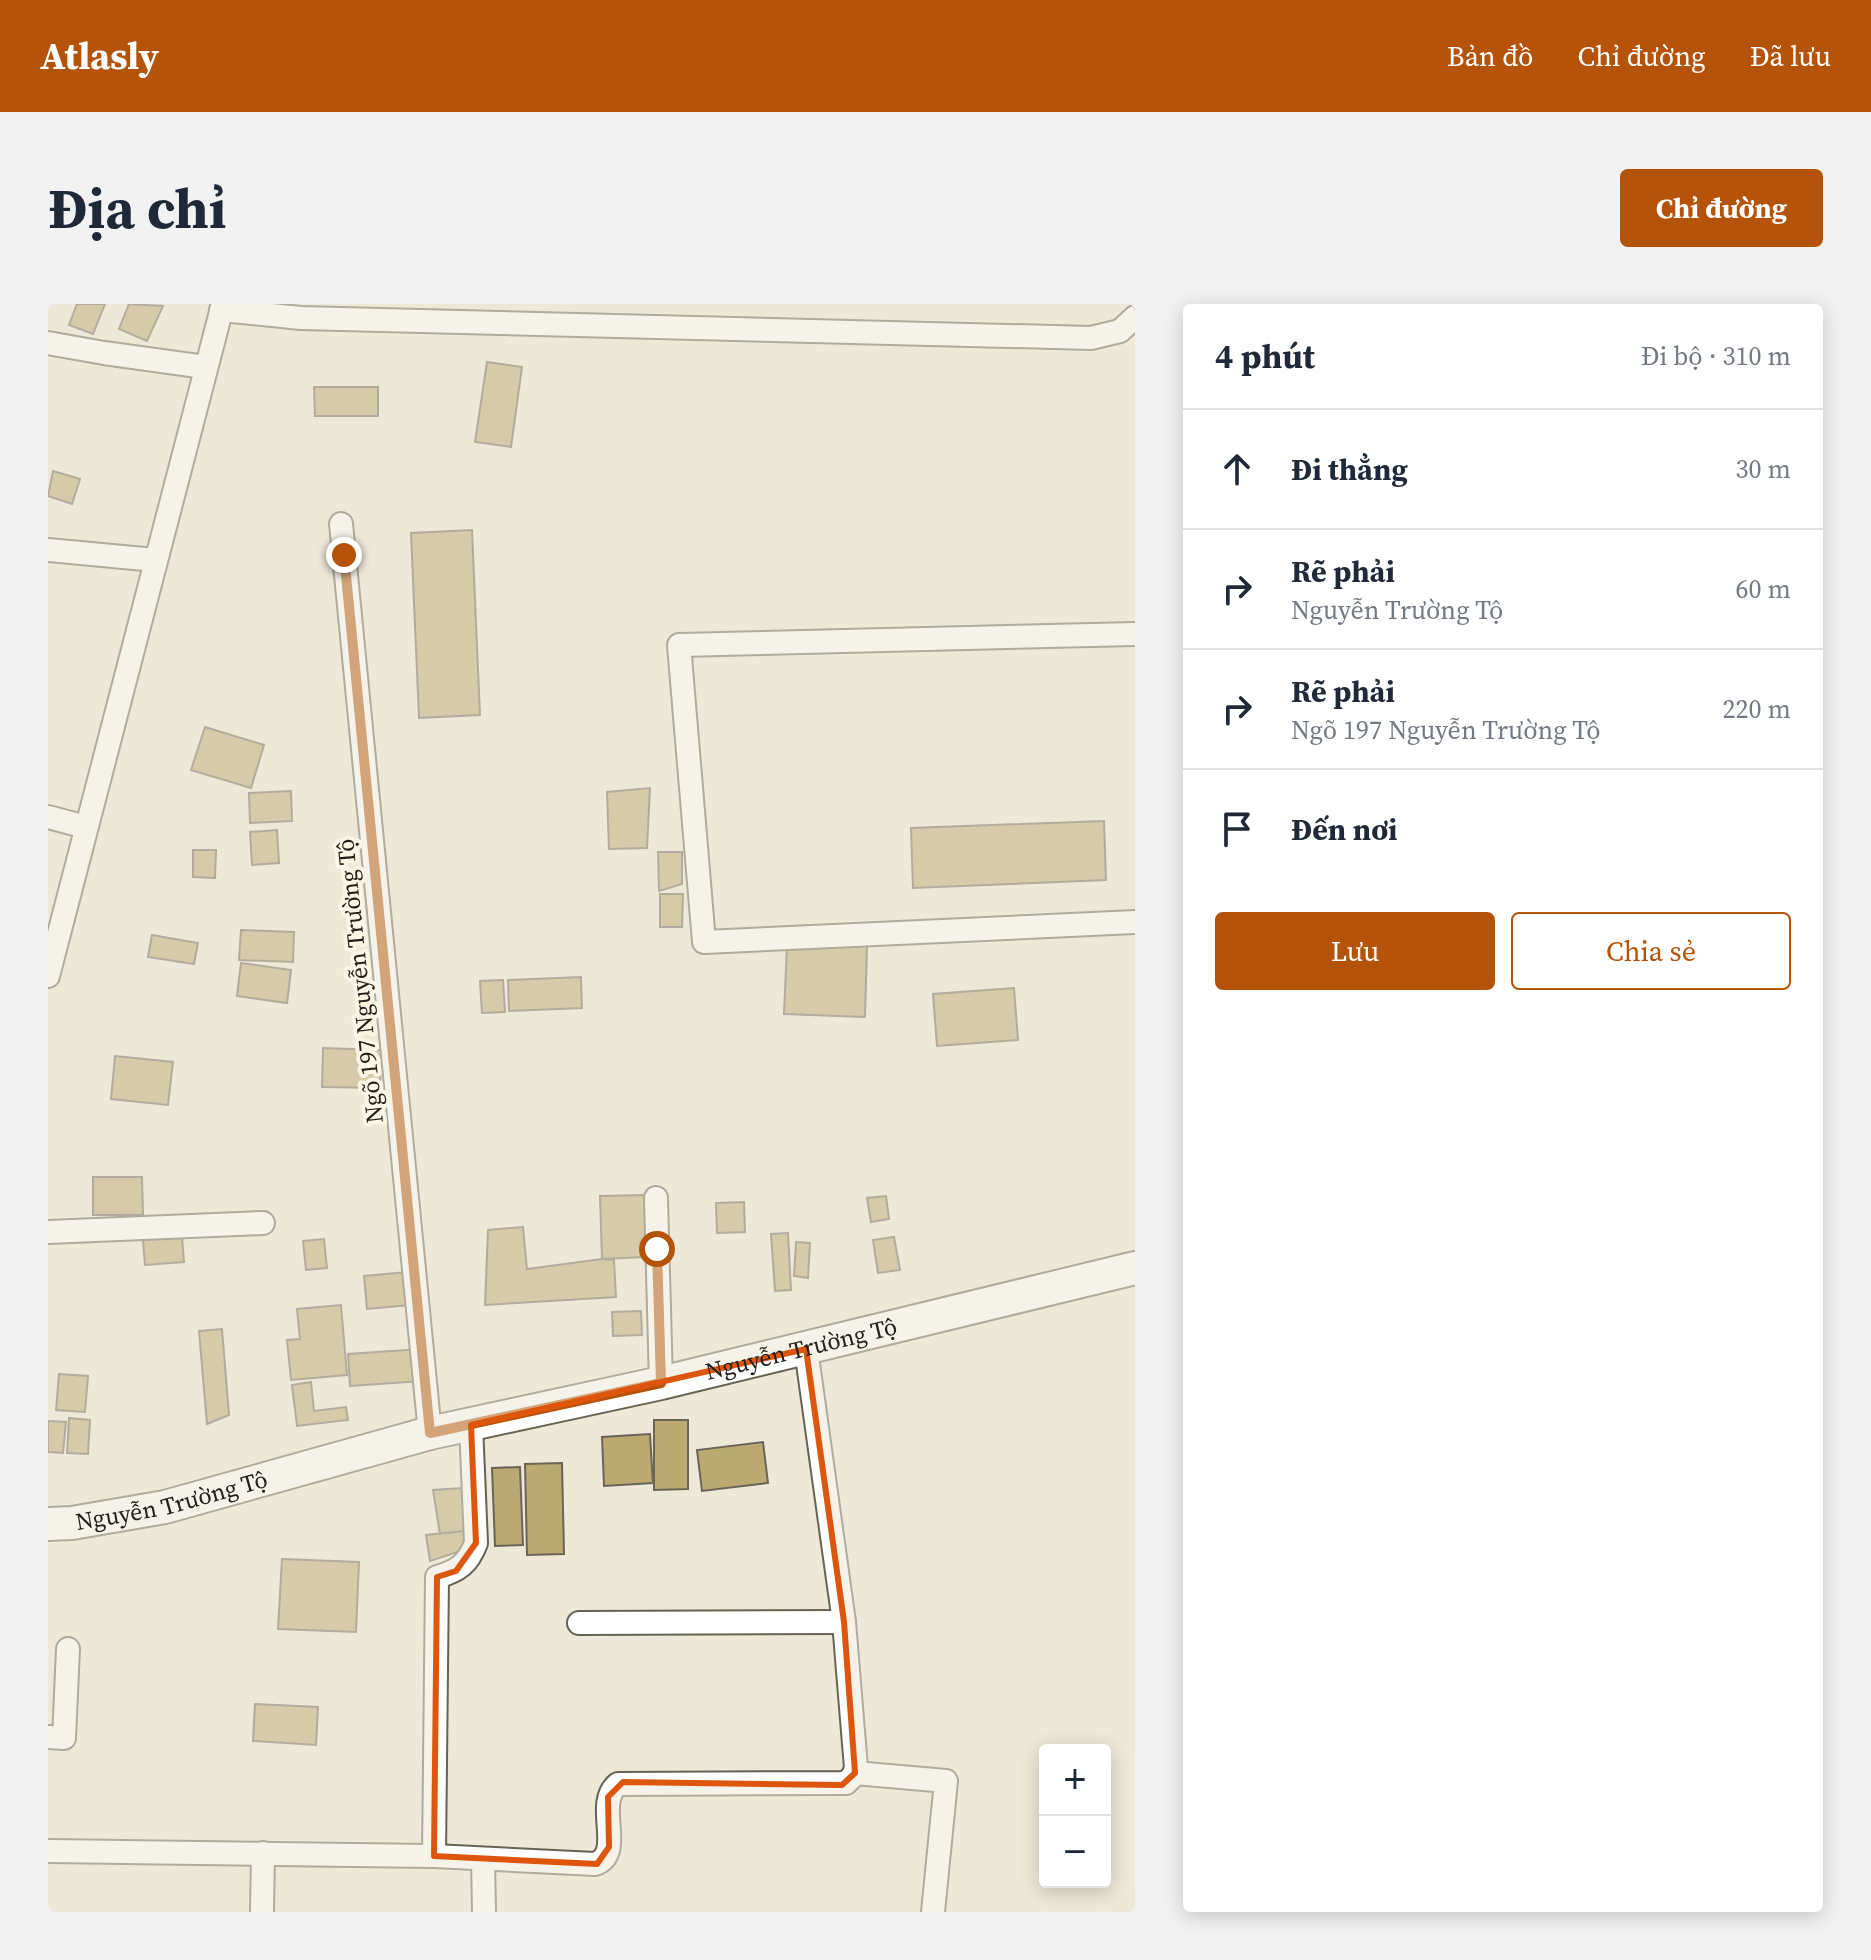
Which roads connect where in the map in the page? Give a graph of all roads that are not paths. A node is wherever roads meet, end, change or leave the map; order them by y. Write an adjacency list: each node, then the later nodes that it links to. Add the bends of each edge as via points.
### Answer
1 (222, 307): 2 (street, via 301,318); 5 (street)
2 (498, 313): 3 (street, via 1091,338 1120,331)
3 (1135, 317)
4 (48, 343): 5 (street)
5 (205, 367): 8 (street)
6 (341, 524): 21 (street, Ngõ 197 Nguyễn Trường Tộ)
7 (48, 550): 8 (street)
8 (155, 560): 11 (street)
9 (1135, 634): 12 (street, via 679,645 704,942)
10 (48, 817): 11 (street)
11 (86, 827): 13 (street)
12 (1135, 922)
13 (48, 976)
14 (656, 1198): 19 (street)
15 (263, 1223): 16 (street)
16 (48, 1232)
17 (1135, 1268): 18 (main road, Nguyễn Trường Tộ)
18 (806, 1349): 19 (main road, Nguyễn Trường Tộ); 23 (street)
19 (661, 1383): 20 (main road, Nguyễn Trường Tộ)
20 (471, 1425): 21 (main road, Nguyễn Trường Tộ); 30 (street, via 476,1543 470,1559 437,1577)
21 (430, 1433): 22 (main road, Nguyễn Trường Tộ, via 165,1507)
22 (48, 1524)
23 (844, 1622): 24 (street); 27 (street)
24 (579, 1623)
25 (68, 1649): 26 (street, via 64,1738)
26 (48, 1737)
27 (855, 1773): 31 (street, via 842,1785 623,1782 609,1795 609,1847 600,1863); 34 (street, via 946,1781)
28 (48, 1851): 29 (street)
29 (263, 1853): 30 (street); 32 (street)
30 (434, 1856): 31 (street)
31 (483, 1860): 33 (street)
32 (262, 1912)
33 (484, 1912)
34 (933, 1912)

